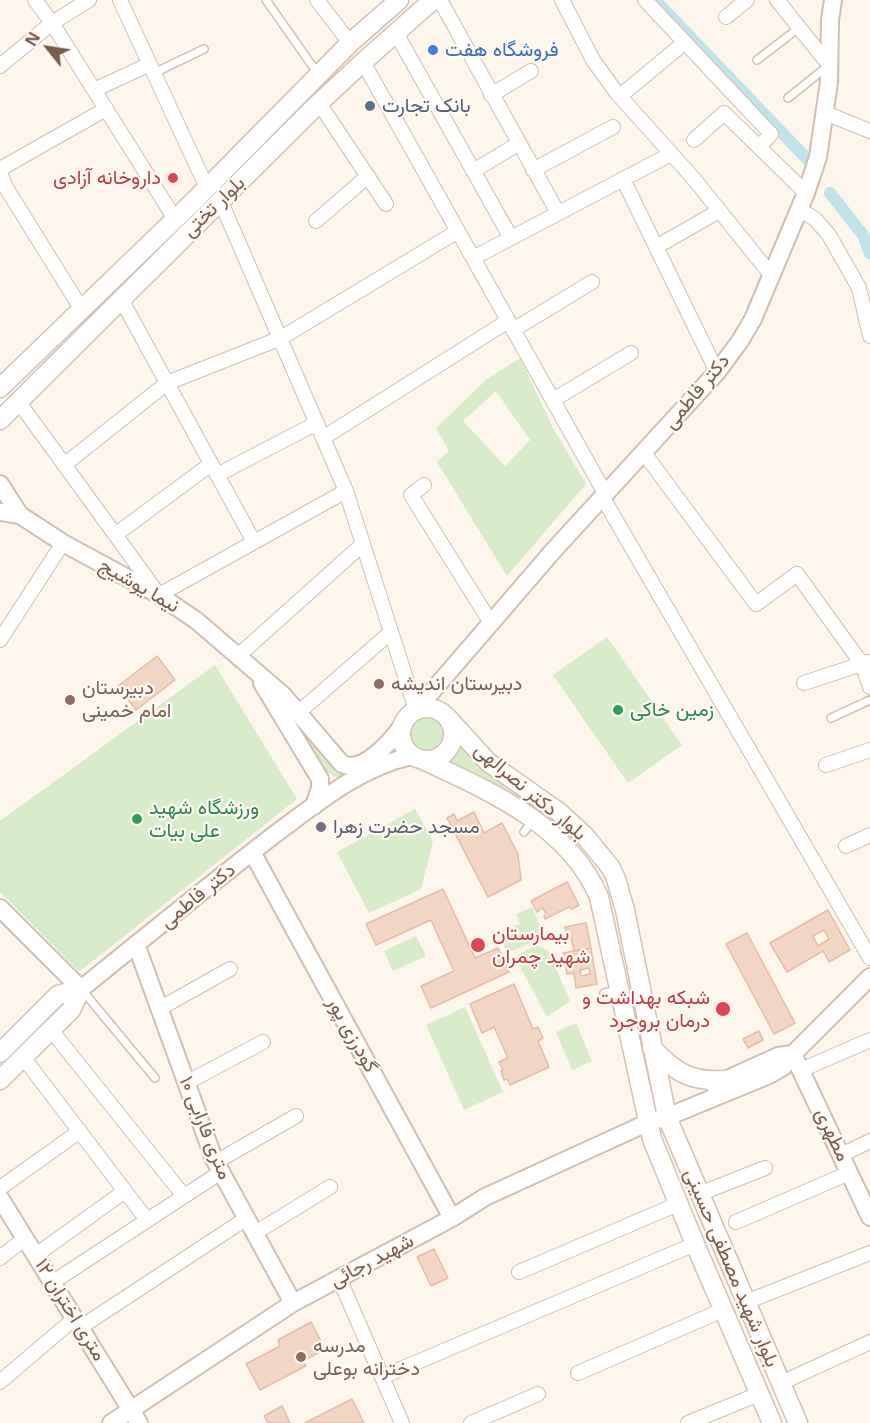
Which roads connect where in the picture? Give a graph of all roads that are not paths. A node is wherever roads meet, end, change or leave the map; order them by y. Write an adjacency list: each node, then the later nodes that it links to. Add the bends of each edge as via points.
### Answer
1 (35, 0): 15 (street)
2 (89, 0): 15 (street)
3 (120, 0): 25 (street)
4 (266, 0): 27 (lane)
5 (317, 0): 18 (street)
6 (433, 0): 17 (main road, بلوار تختی)
7 (440, 0): 29 (street)
8 (562, 0): 30 (street, via 593,60)
9 (645, 0): 39 (street, via 771,134)
10 (747, 0): 14 (street)
11 (777, 0): 16 (street)
12 (833, 0): 23 (street, دکتر فاطمی)
13 (390, 3): 18 (main road, بلوار تختی)
14 (726, 17)
15 (52, 23): 24 (street); 28 (street)
16 (800, 27): 21 (lane); 23 (street)
17 (396, 33): 22 (main road, بلوار تختی); 43 (street)
18 (350, 43): 27 (main road, بلوار تختی)
19 (678, 48): 30 (street)
20 (204, 50): 25 (lane)
21 (757, 60)
22 (363, 62): 32 (main road, بلوار تختی); 56 (street)
23 (830, 65): 31 (lane); 34 (street, دکتر فاطمی)
24 (0, 66)
25 (152, 69): 28 (street); 47 (street)
26 (531, 71): 29 (street)
27 (319, 75): 47 (main road, بلوار تختی)
28 (94, 90): 33 (street)
29 (491, 95): 38 (street)
30 (620, 96): 40 (street)
31 (788, 98)
32 (320, 103): 44 (street); 49 (main road, بلوار تختی)
33 (106, 109): 42 (street); 54 (street)
34 (825, 113): 36 (street); 48 (street, دکتر فاطمی, via 818,157)
35 (613, 127): 41 (street)
36 (870, 131)
37 (694, 140): 39 (street, via 724,113)
38 (518, 144): 41 (street); 43 (street)
39 (759, 147): 48 (street)
40 (671, 154): 45 (street); 52 (street)
41 (533, 170): 53 (street)
42 (0, 171): 46 (street)
43 (473, 171): 58 (street)
44 (368, 176): 50 (street); 55 (street)
45 (623, 179): 53 (street); 59 (street)
46 (3, 187): 64 (street)
47 (207, 188): 54 (main road, بلوار تختی)
48 (806, 193): 51 (street, دکتر فاطمی)
49 (221, 202): 57 (main road, بلوار تختی); 67 (street)
50 (386, 204)
51 (800, 209): 61 (street, دکتر فاطمی); 66 (street, via 829,235 859,288)
52 (719, 211): 59 (street); 61 (street)
53 (558, 213): 58 (street)
54 (175, 219): 57 (main road); 64 (main road, بلوار تختی)
55 (316, 221)
56 (458, 231): 60 (street); 67 (street)
57 (186, 236): 63 (main road, بلوار تختی)
58 (511, 238): 60 (street)
59 (656, 247): 69 (street)
60 (473, 258): 65 (street)
61 (772, 276): 69 (street, دکتر فاطمی, via 749,326)
62 (592, 282): 65 (street)
63 (121, 299): 70 (street); 73 (main road, بلوار تختی)
64 (82, 309): 71 (main road, بلوار تختی)
65 (511, 326): 72 (street); 76 (street)
66 (870, 336)
67 (281, 338): 70 (street); 75 (street)
68 (631, 353): 72 (street)
69 (717, 372): 77 (street, دکتر فاطمی)
70 (167, 383): 78 (street); 79 (street)
71 (0, 388)
72 (553, 400): 83 (street)
73 (18, 401): 74 (main road, بلوار تختی); 78 (street)
74 (0, 420)
75 (317, 423): 76 (street); 79 (street)
76 (323, 438): 82 (street)
77 (644, 453): 83 (street, دکتر فاطمی); 95 (street, via 756,604 797,574)
78 (64, 465): 86 (street)
79 (214, 470): 86 (street); 87 (street)
80 (0, 484): 85 (street, نیما یوشیج)
81 (424, 485): 91 (street, via 411,495)
82 (346, 491): 87 (street); 89 (street)
83 (604, 496): 91 (street, دکتر فاطمی); 116 (street)
84 (0, 512): 85 (street, نیما یوشیج)
85 (20, 515): 88 (street, نیما یوشیج)
86 (116, 535): 90 (street)
87 (254, 542): 90 (street)
88 (63, 543): 90 (street, نیما یوشیج); 93 (street)
89 (363, 544): 92 (street); 94 (street)
90 (159, 595): 94 (street, نیما یوشیج)
91 (491, 623): 100 (street, دکتر فاطمی)
92 (391, 632): 100 (street); 101 (street)
93 (0, 640)
94 (239, 655): 96 (street, نیما یوشیج)
95 (866, 663): 97 (street); 98 (street)
96 (252, 667): 101 (street, نیما یوشیج); 109 (street, نیما یوشیج, via 320,779)
97 (804, 683)
98 (870, 687)
99 (870, 700): 103 (lane)
100 (416, 710): 102 (main road, via 429,708); 104 (main road)
101 (298, 713): 104 (street, نیما یوشیج, via 346,766 358,765 381,750)
102 (447, 717): 106 (main road, via 453,736 449,749 438,758); 108 (main road, بلوار دکتر نصرالهی, via 488,762)
103 (831, 718)
104 (402, 726): 106 (main road, via 403,746)
105 (870, 750): 107 (street)
106 (418, 758): 109 (street, دکتر فاطمی, via 387,763); 110 (main road, بلوار دکتر نصرالهی, via 476,784)
107 (826, 765)
108 (546, 803): 110 (main road); 124 (main road, بلوار دکتر نصرالهی, via 585,836 616,879 647,996)
109 (314, 806): 113 (street, دکتر فاطمی)
110 (529, 826): 135 (main road, بلوار دکتر نصرالهی, via 555,837 575,856 595,886 611,991)
111 (870, 835): 112 (street)
112 (846, 846)
113 (252, 852): 115 (street, دکتر فاطمی); 151 (street, گودرزی پور)
114 (2, 913): 119 (street)
115 (136, 944): 119 (street, دکتر فاطمی); 120 (street, ۱۰ متری فارابی)
116 (870, 958)
117 (230, 969): 120 (street)
118 (870, 977): 126 (street, شهید رجائی)
119 (81, 989): 121 (main road, via 71,1010); 125 (main road, via 58,995); 129 (lane)
120 (159, 1009): 132 (street, ۱۰ متری فارابی)
121 (51, 1030): 127 (main road); 146 (street)
122 (870, 1040): 128 (street)
123 (263, 1042): 132 (street)
124 (652, 1048): 131 (main road, via 671,1067 688,1076); 133 (main road, بلوار دکتر نصرالهی)
125 (0, 1053)
126 (793, 1054): 128 (street, مطهری); 131 (street, شهید رجائی, via 778,1056); 133 (street, شهید رجائی, via 783,1067 769,1075)
127 (24, 1057): 130 (main road); 136 (street)
128 (801, 1070): 138 (street, مطهری)
129 (155, 1078)
130 (0, 1080)
131 (724, 1080): 133 (street, شهید رجائی)
132 (186, 1083): 139 (street, ۱۰ متری فارابی)
133 (666, 1112): 135 (street, شهید رجائی); 145 (main road, بلوار شهید مصطفی حسینی)
134 (296, 1116): 139 (street)
135 (647, 1123): 148 (main road, بلوار شهید مصطفی حسینی); 151 (street, شهید رجائی, via 485,1197)
136 (80, 1131): 143 (street); 144 (street)
137 (870, 1141): 138 (street)
138 (841, 1155): 141 (street, مطهری)
139 (219, 1167): 146 (street); 150 (street, ۱۰ متری فارابی)
140 (765, 1168): 145 (street)
141 (849, 1173): 149 (street, مطهری); 153 (street)
142 (330, 1187): 155 (street)
143 (0, 1188)
144 (125, 1191): 152 (street); 159 (street)
145 (699, 1194): 154 (main road, بلوار شهید مصطفی حسینی)
146 (184, 1196): 152 (street)
147 (0, 1198): 156 (street, ۱۲ متری اختران)
148 (678, 1204): 157 (main road, بلوار شهید مصطفی حسینی); 161 (street)
149 (868, 1209)
150 (247, 1218): 155 (street, ۱۰ متری فارابی); 167 (street)
151 (452, 1218): 162 (street, شهید رجائی)
152 (147, 1220): 163 (street)
153 (736, 1222)
154 (716, 1232): 157 (main road); 164 (main road, بلوار شهید مصطفی حسینی)
155 (255, 1233): 165 (street, ۱۰ متری فارابی)
156 (25, 1238): 159 (street, ۱۲ متری اختران); 160 (street)
157 (694, 1244): 166 (main road, بلوار شهید مصطفی حسینی); 170 (street)
158 (870, 1253): 164 (street)
159 (36, 1255): 163 (street, ۱۲ متری اختران)
160 (0, 1258)
161 (519, 1272)
162 (339, 1278): 165 (street, شهید رجائی); 170 (street)
163 (53, 1282): 167 (street, ۱۲ متری اختران)
164 (747, 1302): 172 (main road, بلوار شهید مصطفی حسینی)
165 (293, 1303): 175 (street, شهید رجائی)
166 (723, 1310): 169 (street); 174 (main road, بلوار شهید مصطفی حسینی)
167 (78, 1323): 171 (street); 175 (street, ۱۲ متری اختران)
168 (870, 1342): 172 (street)
169 (578, 1373)
170 (382, 1377): 177 (street)
171 (0, 1382)
172 (781, 1383): 181 (main road, بلوار شهید مصطفی حسینی)
173 (538, 1394): 178 (street)
174 (759, 1394): 179 (street); 180 (main road, بلوار شهید مصطفی حسینی)
175 (135, 1416): 176 (street, شهید رجائی)
176 (111, 1423)
177 (402, 1423)
178 (471, 1423)
179 (688, 1423)
180 (772, 1423)
181 (798, 1423)

